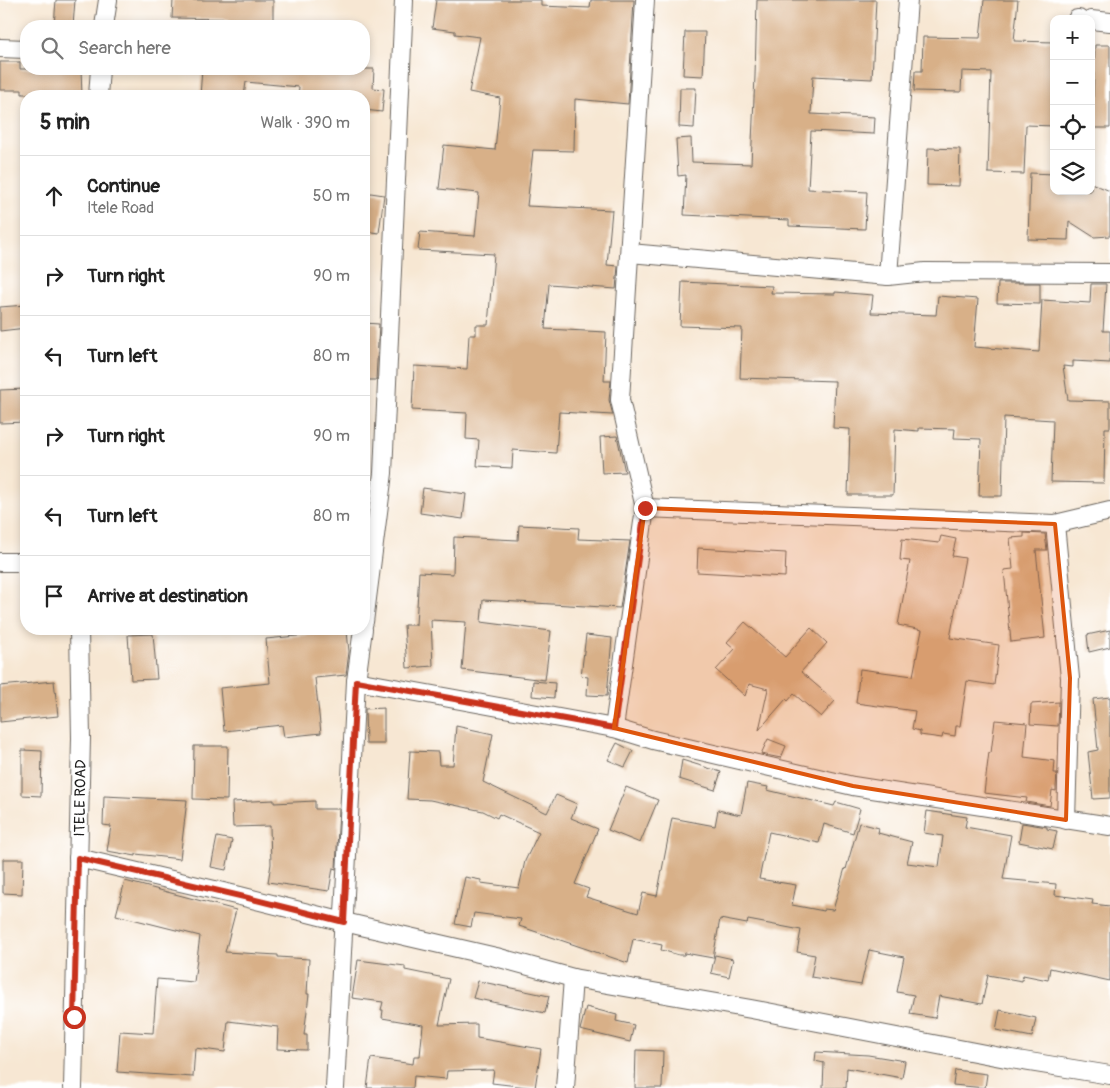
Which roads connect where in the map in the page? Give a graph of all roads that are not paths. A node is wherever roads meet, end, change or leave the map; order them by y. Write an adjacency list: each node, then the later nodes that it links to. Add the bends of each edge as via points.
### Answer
1 (108, 0): 5 (street)
2 (404, 0): 20 (street, via 383,473)
3 (645, 0): 12 (street)
4 (908, 0): 14 (street)
5 (105, 20)
6 (1095, 20): 7 (street)
7 (1110, 22)
8 (0, 48): 9 (street)
9 (20, 50)
10 (100, 75): 11 (street)
11 (98, 90)
12 (630, 253): 14 (street); 15 (street, via 620,400)
13 (1110, 273): 14 (street, via 925,272)
14 (888, 276)
15 (645, 508): 17 (street); 24 (street)
16 (1110, 511): 17 (street)
17 (1055, 524): 25 (street, via 1070,678)
18 (0, 562): 19 (street)
19 (20, 562)
20 (370, 575)
21 (79, 635): 27 (street, ITELE ROAD)
22 (362, 635): 23 (street)
23 (356, 681): 24 (street); 28 (street)
24 (614, 728): 25 (street, via 853,786)
25 (1066, 820): 26 (street)
26 (1110, 826)
27 (78, 858): 28 (street); 31 (street, ITELE ROAD)
28 (344, 922): 29 (street); 32 (street)
29 (573, 978): 30 (street); 33 (street)
30 (1110, 1075)
31 (73, 1088)
32 (335, 1088)
33 (566, 1088)

